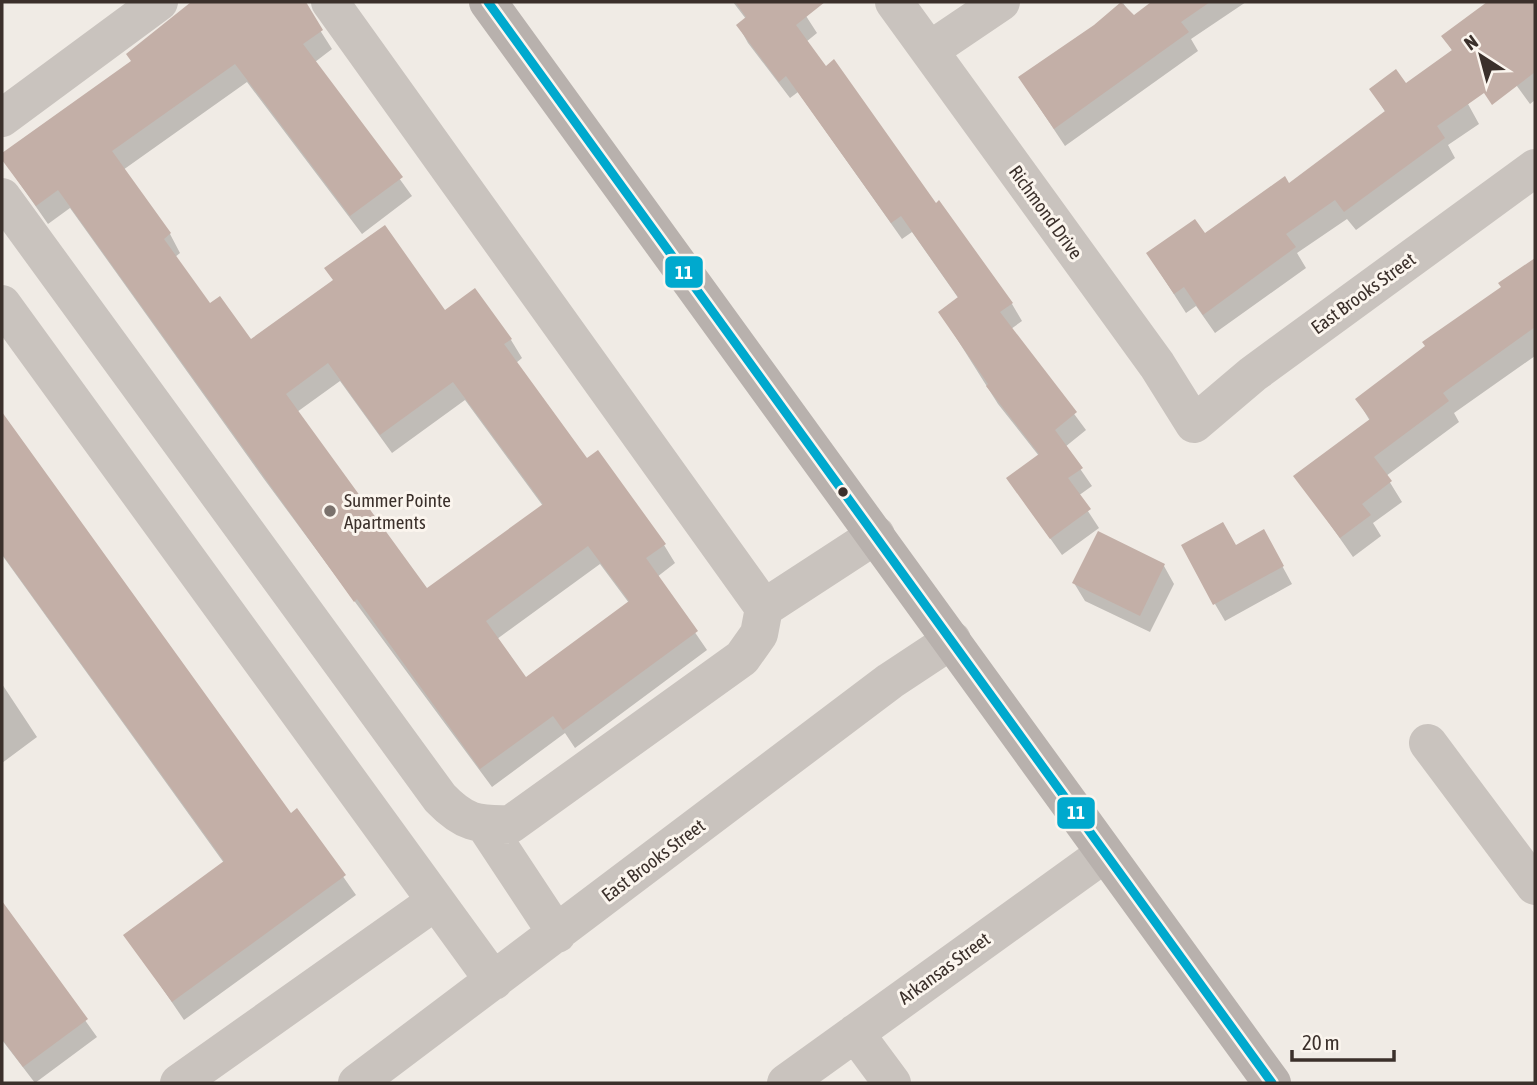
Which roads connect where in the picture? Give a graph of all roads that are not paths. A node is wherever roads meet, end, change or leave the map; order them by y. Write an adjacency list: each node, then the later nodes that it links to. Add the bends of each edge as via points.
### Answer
1 (159, 2): 7 (street)
2 (330, 2): 13 (street)
3 (488, 2): 12 (main road)
4 (894, 2): 6 (street, Richmond Drive)
5 (1001, 2): 6 (street)
6 (930, 50): 11 (street, Richmond Drive, via 1157,365)
7 (2, 118)
8 (1535, 168): 11 (street, East Brooks Street, via 1252,374)
9 (2, 197): 16 (street, via 440,798 458,817)
10 (2, 304): 19 (street)
11 (1194, 424)
12 (876, 535): 13 (street); 14 (main road)
13 (764, 608): 16 (street, via 759,634 742,658 511,824)
14 (952, 640): 17 (main road); 20 (street, East Brooks Street, via 890,681)
15 (1428, 743): 18 (street)
16 (485, 825): 20 (street)
17 (1104, 853): 22 (street, Arkansas Street); 27 (main road)
18 (1535, 886)
19 (436, 901): 21 (street); 23 (street)
20 (557, 934): 21 (street, East Brooks Street)
21 (494, 981): 24 (street, East Brooks Street)
22 (855, 1033): 25 (street, Arkansas Street); 26 (street)
23 (179, 1083)
24 (357, 1083)
25 (786, 1083)
26 (892, 1083)
27 (1272, 1083)

